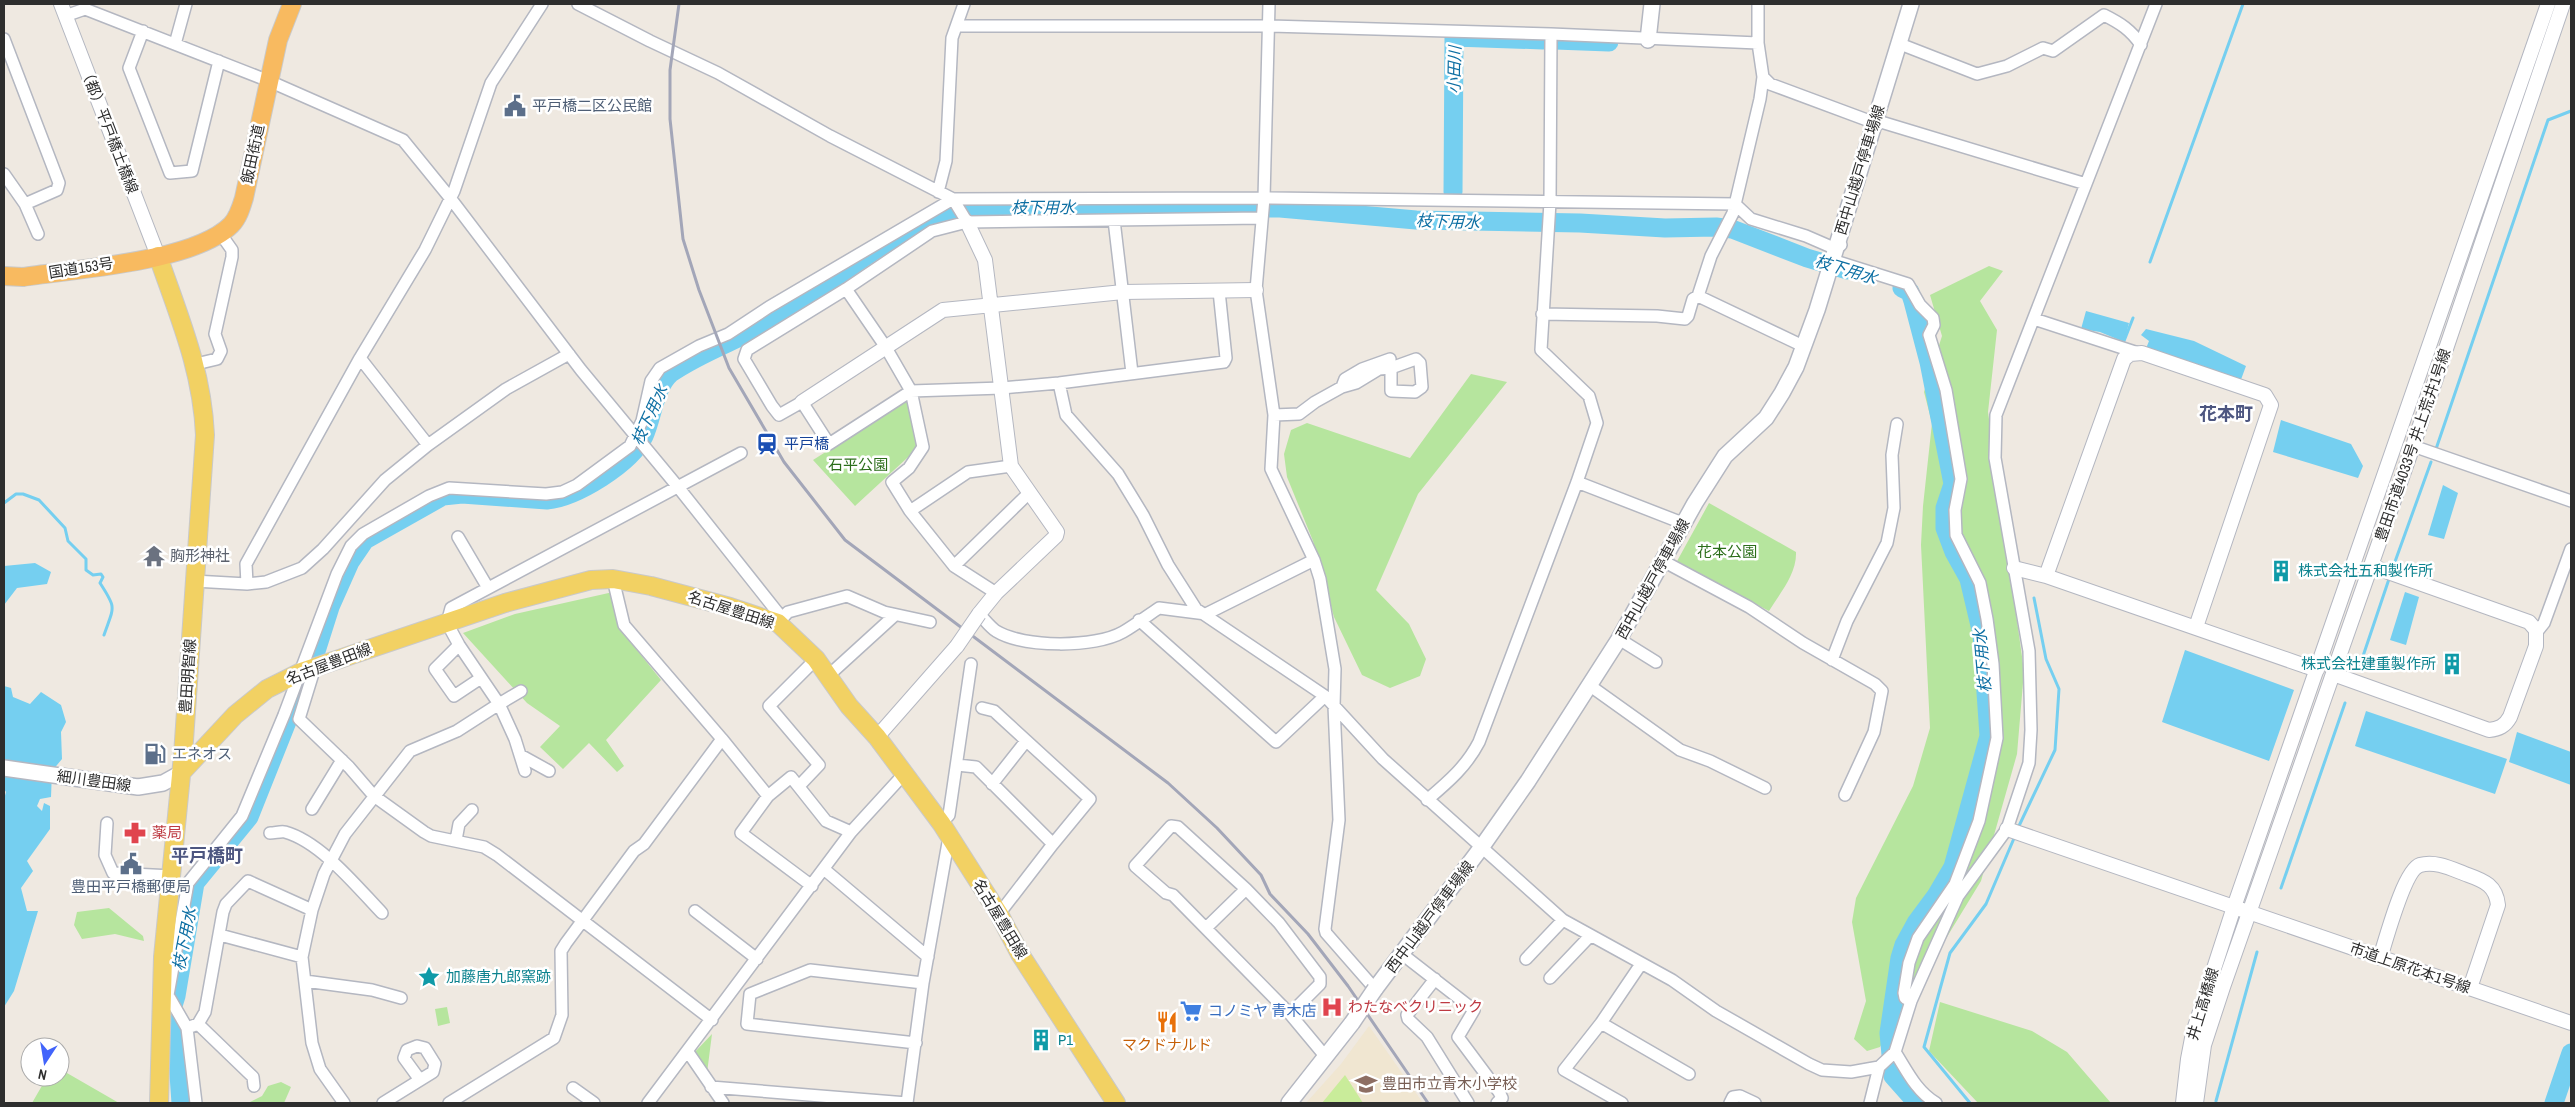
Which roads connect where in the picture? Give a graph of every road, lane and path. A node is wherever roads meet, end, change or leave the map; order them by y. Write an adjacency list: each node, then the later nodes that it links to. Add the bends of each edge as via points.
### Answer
1 (186, 4): 24 (street)
2 (292, 4): 29 (highway, 飯田街道, via 278,40)
3 (542, 4): 34 (street, via 491,83)
4 (578, 4): 33 (street, via 718,73)
5 (964, 4): 17 (street)
6 (1269, 4): 18 (street)
7 (1652, 4): 22 (main road)
8 (1758, 4): 23 (street)
9 (1911, 4): 25 (main road, 西中山越戸停車場線)
10 (2098, 4): 16 (street)
11 (2156, 4): 26 (street)
12 (2548, 4): 110 (street, 豊田市道4033号 井上荒井1号線)
13 (2563, 4): 14 (street); 72 (street, 豊田市道4033号 井上荒井1号線)
14 (2571, 7)
15 (63, 10): 19 (street, via 85,9); 46 (street, （都）平戸橋土橋線)
16 (2104, 15): 25 (street, via 2054,51 2043,48 2032,51 2007,66 1977,74); 26 (street, via 2114,18 2131,31)
17 (958, 26): 18 (street); 33 (street, via 952,38 946,161)
18 (1269, 26): 20 (street); 36 (street)
19 (143, 32): 24 (street); 27 (street, via 129,68 170,173 192,170)
20 (1551, 34): 22 (street); 39 (street)
21 (4, 39): 37 (street, via 58,183 57,190)
22 (1648, 40): 23 (street)
23 (1758, 43): 28 (street)
24 (175, 44): 27 (street)
25 (1900, 44): 30 (main road, 西中山越戸停車場線)
26 (2141, 45): 32 (street)
27 (219, 62): 29 (street)
28 (1763, 77): 30 (street, via 1770,84); 38 (street, via 1752,139)
29 (269, 81): 34 (street, via 403,140); 43 (highway, 飯田街道, via 242,206 230,226)
30 (1875, 123): 32 (street, via 1881,122); 45 (main road, 西中山越戸停車場線)
31 (4, 174): 37 (street)
32 (2086, 184): 55 (street)
33 (938, 192): 35 (street)
34 (451, 198): 59 (street); 60 (street, via 425,250)
35 (955, 201): 36 (street); 42 (street); 70 (street, via 728,334 660,368 651,381)
36 (1264, 201): 39 (street); 40 (street)
37 (25, 204): 44 (street)
38 (1735, 204): 39 (street); 45 (street, via 1750,219 1806,236); 52 (street, via 1711,256)
39 (1550, 207): 54 (street)
40 (1262, 218): 41 (street); 50 (street)
41 (1114, 220): 42 (street); 51 (street)
42 (966, 222): 48 (street, via 938,228); 53 (street, via 985,260)
43 (220, 232): 46 (highway, 飯田街道, via 200,244); 62 (street, via 232,250 215,334 221,351 217,359)
44 (38, 234)
45 (1835, 255): 57 (main road, 西中山越戸停車場線); 181 (street, via 1908,284 1920,305 1933,318 1929,335 1946,390 1961,479 1955,510 1956,535 1980,583 1994,664 1996,738 1979,821 1955,884 1918,938 1909,963 1904,993 1905,998)
46 (158, 256): 47 (highway, 国道153号, via 23,277); 62 (main road, 豊田明智線)
47 (6, 276)
48 (846, 289): 56 (street); 67 (street, via 746,353 744,359 780,415)
49 (1219, 290): 50 (street); 51 (street); 63 (street, via 1226,360)
50 (1256, 290): 68 (street)
51 (1123, 292): 53 (street); 63 (street)
52 (1698, 296): 54 (street, via 1685,319); 57 (street)
53 (992, 304): 56 (street, via 943,310); 65 (street)
54 (1542, 314): 75 (street, via 1541,350 1589,396 1597,423)
55 (2034, 319): 58 (street); 87 (street, via 2002,394 1994,439 1997,477)
56 (885, 346): 66 (street); 67 (street)
57 (1803, 346): 80 (main road, 西中山越戸停車場線, via 1796,367 1766,418 1725,456 1695,502)
58 (2138, 353): 88 (street, via 2124,359); 101 (street, via 2265,395 2271,405)
59 (569, 354): 70 (street); 71 (street, via 506,389)
60 (360, 358): 71 (street); 91 (street, via 246,564)
61 (1391, 363): 68 (street, via 1356,383 1342,387 1299,414)
62 (196, 364): 90 (main road, 豊田明智線, via 205,435)
63 (1132, 373): 64 (street)
64 (1059, 383): 65 (street); 95 (street, via 1066,415 1118,474 1196,609)
65 (1002, 388): 66 (street); 74 (street)
66 (911, 391): 67 (street, via 829,444); 79 (street, via 923,447 909,468 892,482)
67 (802, 402)
68 (1274, 415): 83 (street, via 1271,469)
69 (1898, 424): 106 (street, via 1892,455 1894,508 1887,543 1847,621)
70 (639, 440): 76 (street); 109 (street, via 590,478 562,492 546,494 449,488 363,534 351,546 337,574)
71 (428, 445): 91 (street, via 385,480 323,550 302,568 266,582)
72 (2412, 446): 78 (street); 86 (street, 豊田市道4033号 井上荒井1号線)
73 (741, 453): 76 (street)
74 (1011, 466): 77 (street); 79 (street, via 963,474)
75 (1577, 482): 80 (street); 137 (street, via 1479,742 1458,773)
76 (678, 487): 92 (street); 98 (street)
77 (1029, 493): 85 (street); 93 (street, via 1057,532 1056,536)
78 (2571, 501)
79 (910, 511): 85 (street)
80 (1685, 524): 84 (main road, 西中山越戸停車場線)
81 (458, 536): 92 (street)
82 (2571, 548): 102 (street, via 2544,623)
83 (1314, 560): 95 (street); 118 (street, via 1335,669)
84 (1663, 561): 103 (main road, 西中山越戸停車場線); 106 (street, via 1749,607)
85 (954, 566): 93 (street)
86 (2371, 566): 102 (street, via 2529,622); 111 (street, 豊田市道4033号 井上荒井1号線)
87 (2014, 568): 88 (street); 141 (street, via 2029,651 2031,730 2029,763)
88 (2046, 576): 101 (street)
89 (612, 579): 98 (main road, 名古屋豊田線, via 697,597); 100 (main road, 名古屋豊田線, via 563,586); 121 (street, via 624,625)
90 (194, 581): 91 (street); 129 (main road, 豊田明智線)
91 (247, 584)
92 (488, 588): 100 (street, via 451,608)
93 (996, 593): 94 (street)
94 (979, 614): 97 (street, via 995,630 1040,644 1092,641 1123,632); 120 (street, bridge, via 957,646)
95 (1206, 614): 97 (street, via 1159,608); 116 (street)
96 (895, 615): 98 (street, via 848,596 788,612); 99 (street); 112 (street)
97 (1139, 620): 116 (street, via 1276,742)
98 (780, 621): 105 (main road, 名古屋豊田線)
99 (930, 622)
100 (447, 623): 104 (street); 109 (main road, 名古屋豊田線)
101 (2196, 627): 110 (street)
102 (2536, 633): 111 (street, via 2536,646 2510,717 2507,723 2496,729 2489,730)
103 (1619, 639): 107 (street); 114 (main road, 西中山越戸停車場線)
104 (459, 646): 113 (street); 113 (street, via 435,670 454,696)
105 (816, 659): 112 (main road, 名古屋豊田線); 132 (street, via 769,706 819,765)
106 (1832, 660): 134 (street, via 1882,691 1874,732)
107 (1656, 662)
108 (971, 664): 125 (street)
109 (308, 669): 124 (street, via 299,719); 129 (main road, 名古屋豊田線, via 267,689 236,715); 179 (street, via 242,816 188,883)
110 (2317, 670): 153 (street, 豊田市道4033号 井上荒井1号線)
111 (2333, 674): 158 (street, 豊田市道4033号 井上荒井1号線)
112 (828, 676): 120 (main road, 名古屋豊田線)
113 (481, 678): 117 (street)
114 (1589, 685): 133 (street, via 1680,750); 147 (main road, 西中山越戸停車場線)
115 (521, 691): 117 (street)
116 (1325, 696): 118 (street)
117 (499, 704): 123 (street); 135 (street, via 457,730 410,751)
118 (1334, 706): 137 (street, via 1382,759); 177 (street, via 1339,820 1325,929)
119 (982, 708): 122 (street, via 994,711)
120 (877, 737): 130 (main road, 名古屋豊田線)
121 (722, 739): 136 (street); 159 (street)
122 (1026, 741): 131 (street); 146 (street, via 1090,799)
123 (520, 755): 127 (street); 128 (street)
124 (342, 760): 135 (street); 138 (street)
125 (957, 765): 131 (street, via 976,767); 142 (street)
126 (4, 768): 129 (main road, 細川豊田線, via 138,787 163,783)
127 (525, 771)
128 (549, 771)
129 (181, 773): 150 (main road, 豊田明智線)
130 (904, 774): 142 (main road, 名古屋豊田線); 143 (street)
131 (992, 784): 146 (street)
132 (800, 786): 136 (street, via 791,777); 143 (street, via 826,821)
133 (1765, 788)
134 (1845, 795)
135 (374, 796): 145 (street, via 431,836); 148 (street, via 345,834)
136 (768, 796): 151 (street, via 741,833)
137 (1427, 800): 147 (street)
138 (312, 809)
139 (472, 810): 145 (street, via 459,824)
140 (107, 823): 150 (street, via 105,856 113,873)
141 (2007, 829): 153 (street, 市道上原花本1号線); 181 (street, via 1958,896)
142 (945, 830): 157 (main road, 名古屋豊田線); 166 (street)
143 (851, 832): 149 (street)
144 (270, 833): 148 (street, via 284,832 300,839)
145 (456, 840): 159 (street, via 484,846)
146 (1053, 844): 157 (street)
147 (1481, 848): 160 (street); 164 (main road, 西中山越戸停車場線)
148 (330, 861): 154 (street); 156 (street)
149 (825, 870): 151 (street); 166 (street)
150 (172, 876): 179 (main road, 豊田明智線, via 164,942)
151 (812, 886): 169 (street)
152 (1246, 888): 161 (street); 161 (street, via 1178,827 1171,826 1135,866 1166,893 1173,895); 182 (street, via 1280,923 1320,977 1320,984)
153 (2234, 908): 158 (street, 市道上原花本1号線); 214 (street, 井上高橋線, via 2193,1033)
154 (312, 910): 162 (street, via 248,881 226,904); 165 (street)
155 (695, 911): 169 (street)
156 (382, 913)
157 (999, 914): 207 (main road, 名古屋豊田線, via 1020,954)
158 (2250, 914): 167 (street, 市道上原花本1号線); 215 (street, 井上高橋線, via 2204,1045)
159 (583, 920): 183 (street); 203 (street, via 561,951 562,1015 554,1038)
160 (1562, 920): 163 (street); 168 (street)
161 (1206, 928): 182 (street)
162 (220, 935): 165 (street); 186 (street, via 207,1004)
163 (1590, 936): 170 (street); 171 (street)
164 (1402, 954): 172 (street); 177 (main road, 西中山越戸停車場線)
165 (302, 957): 173 (street)
166 (928, 957): 175 (street)
167 (2380, 958): 176 (street, 市道上原花本1号線); 176 (street, via 2413,869 2419,865 2435,864 2482,880 2493,888 2498,897)
168 (1526, 959)
169 (757, 960): 174 (street)
170 (1641, 964): 184 (street); 191 (street, via 1672,980 1747,1029 1822,1070 1851,1072)
171 (1550, 978)
172 (1435, 979): 209 (street, via 1407,1015 1408,1019 1427,1036); 210 (street, via 1474,1010 1458,1037 1499,1092 1502,1098)
173 (305, 982): 180 (street, via 372,990); 201 (street, via 316,1055 324,1076)
174 (740, 983): 178 (street); 183 (street)
175 (923, 983): 178 (street, via 810,970); 187 (street)
176 (2470, 988): 185 (street, 市道上原花本1号線)
177 (1375, 990): 190 (main road, 西中山越戸停車場線, bridge)
178 (750, 994): 187 (street, via 747,1024)
179 (166, 996): 186 (street); 199 (main road, 豊田明智線)
180 (401, 998)
181 (1911, 1001): 189 (street)
182 (1290, 1014): 190 (street)
183 (712, 1020): 188 (street)
184 (1601, 1023): 192 (street); 211 (street, via 1564,1070)
185 (2571, 1023)
186 (193, 1026): 194 (street, via 253,1076); 200 (street)
187 (916, 1043): 195 (street, via 907,1103)
188 (688, 1052): 195 (street); 205 (street)
189 (1896, 1052): 191 (street); 197 (street, via 1912,1080)
190 (1325, 1056): 208 (main road, 西中山越戸停車場線)
191 (1879, 1067): 198 (street)
192 (1688, 1074)
193 (420, 1080): 202 (street)
194 (254, 1086)
195 (711, 1087): 206 (street)
196 (573, 1088): 204 (street)
197 (1930, 1101)
198 (1872, 1102)
199 (159, 1103)
200 (196, 1103)
201 (344, 1103)
202 (383, 1103)
203 (449, 1103)
204 (594, 1103)
205 (648, 1103)
206 (723, 1103)
207 (1116, 1103)
208 (1289, 1103)
209 (1468, 1103)
210 (1497, 1103)
211 (1622, 1103)
212 (1730, 1103): 213 (street, via 1733,1097 1740,1096)
213 (1755, 1103)
214 (2183, 1103)
215 (2196, 1103)

